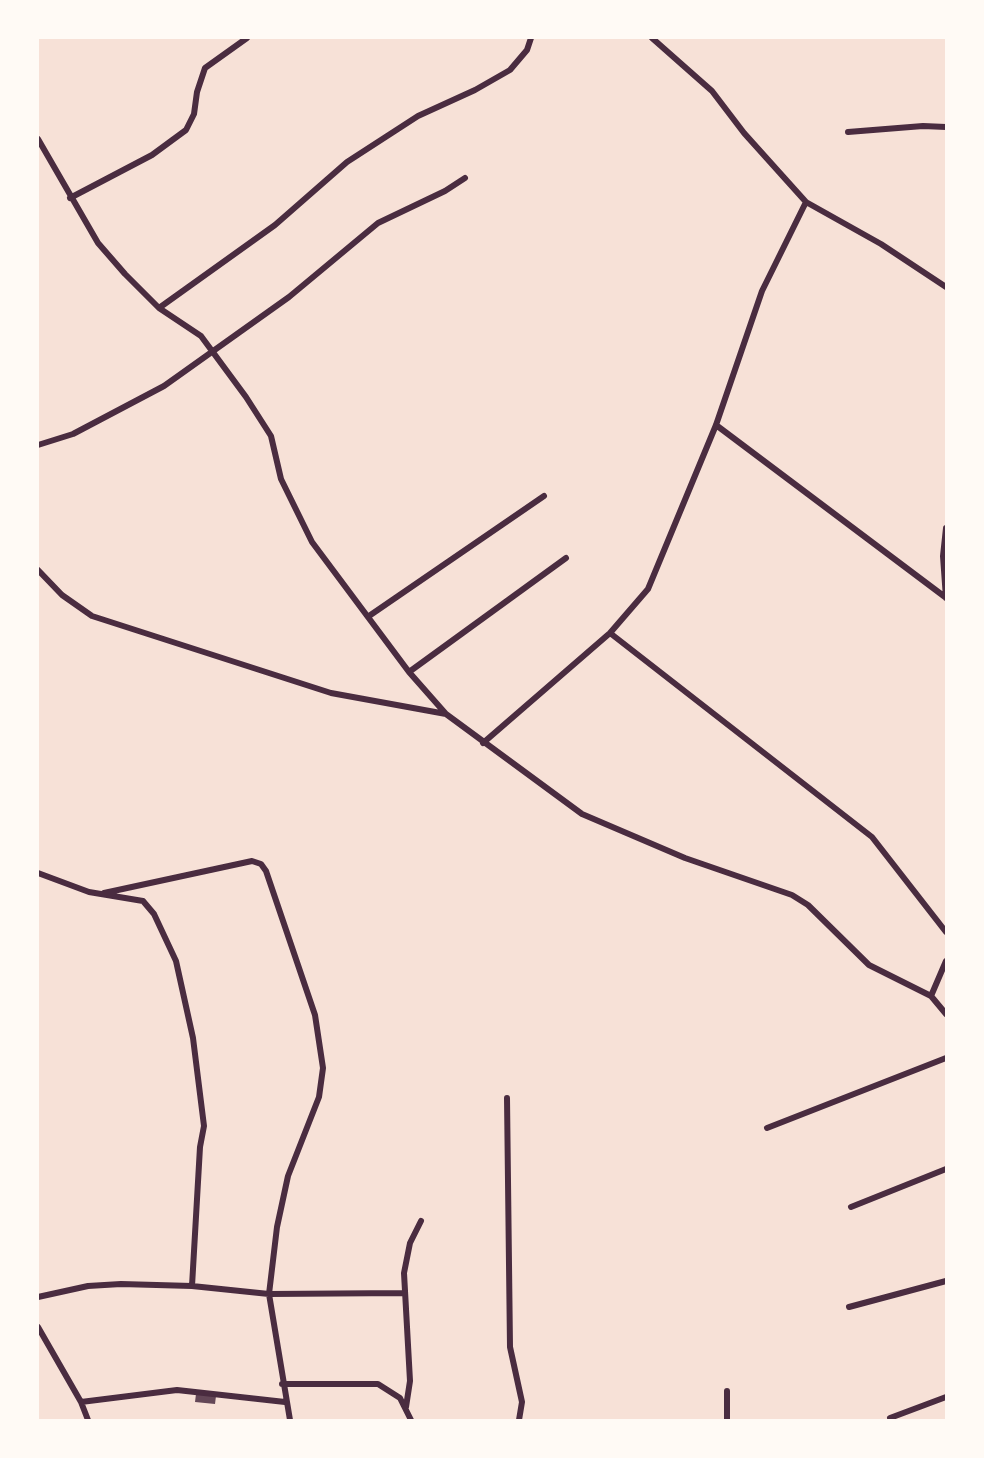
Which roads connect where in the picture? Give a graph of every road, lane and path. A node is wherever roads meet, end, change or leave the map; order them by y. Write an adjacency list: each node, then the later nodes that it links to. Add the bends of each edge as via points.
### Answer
1 (247, 38): 8 (street, via 205,68 186,130 153,155)
2 (531, 38): 11 (street, via 527,50 510,70 418,116 347,162 275,225)
3 (656, 39): 9 (street, via 712,91 744,134)
4 (946, 127): 5 (street)
5 (848, 132)
6 (38, 139): 8 (street)
7 (465, 178): 12 (street, via 378,223 289,297)
8 (70, 198): 11 (street, via 98,243)
9 (806, 202): 10 (street, via 881,244); 13 (street, via 762,291)
10 (946, 287)
11 (159, 308): 12 (street, via 191,327)
12 (212, 350): 14 (street, via 164,386 123,410 73,434); 20 (street, via 271,436 281,479 304,530)
13 (716, 425): 19 (street); 21 (street, via 648,590)
14 (38, 445)
15 (544, 496): 20 (street)
16 (946, 528): 19 (street)
17 (566, 558): 22 (street)
18 (38, 570): 23 (street, via 62,595 93,616 331,693)
19 (946, 597)
20 (369, 616): 22 (street)
21 (610, 633): 24 (street); 27 (street, via 872,837)
22 (409, 672): 23 (street)
23 (446, 714): 24 (street)
24 (483, 743): 29 (street, via 582,814 808,904 869,965)
25 (38, 873): 26 (street, via 89,892)
26 (104, 893): 38 (street, via 134,898 148,905 176,960 184,994 204,1126); 40 (street, via 252,861 266,871 315,1015 323,1068 319,1097 288,1176)
27 (946, 932)
28 (946, 961): 29 (street)
29 (931, 996): 30 (street)
30 (946, 1014)
31 (946, 1058): 33 (street)
32 (507, 1098): 54 (street, via 510,1347 522,1402)
33 (767, 1128)
34 (946, 1169): 35 (street)
35 (851, 1207)
36 (421, 1221): 39 (street, via 406,1259)
37 (946, 1281): 42 (street)
38 (192, 1286): 40 (street); 41 (street, via 88,1286)
39 (405, 1293): 40 (street); 49 (street, via 410,1370)
40 (269, 1294): 44 (street)
41 (38, 1297)
42 (849, 1306)
43 (38, 1327): 47 (street)
44 (282, 1384): 48 (street); 49 (street, via 378,1384 390,1389)
45 (727, 1391): 55 (street)
46 (946, 1397): 50 (street)
47 (81, 1402): 48 (street, via 177,1390); 51 (street)
48 (285, 1402): 52 (street)
49 (406, 1407): 53 (street)
50 (890, 1418)
51 (88, 1420)
52 (290, 1420)
53 (411, 1420)
54 (519, 1420)
55 (727, 1420)

